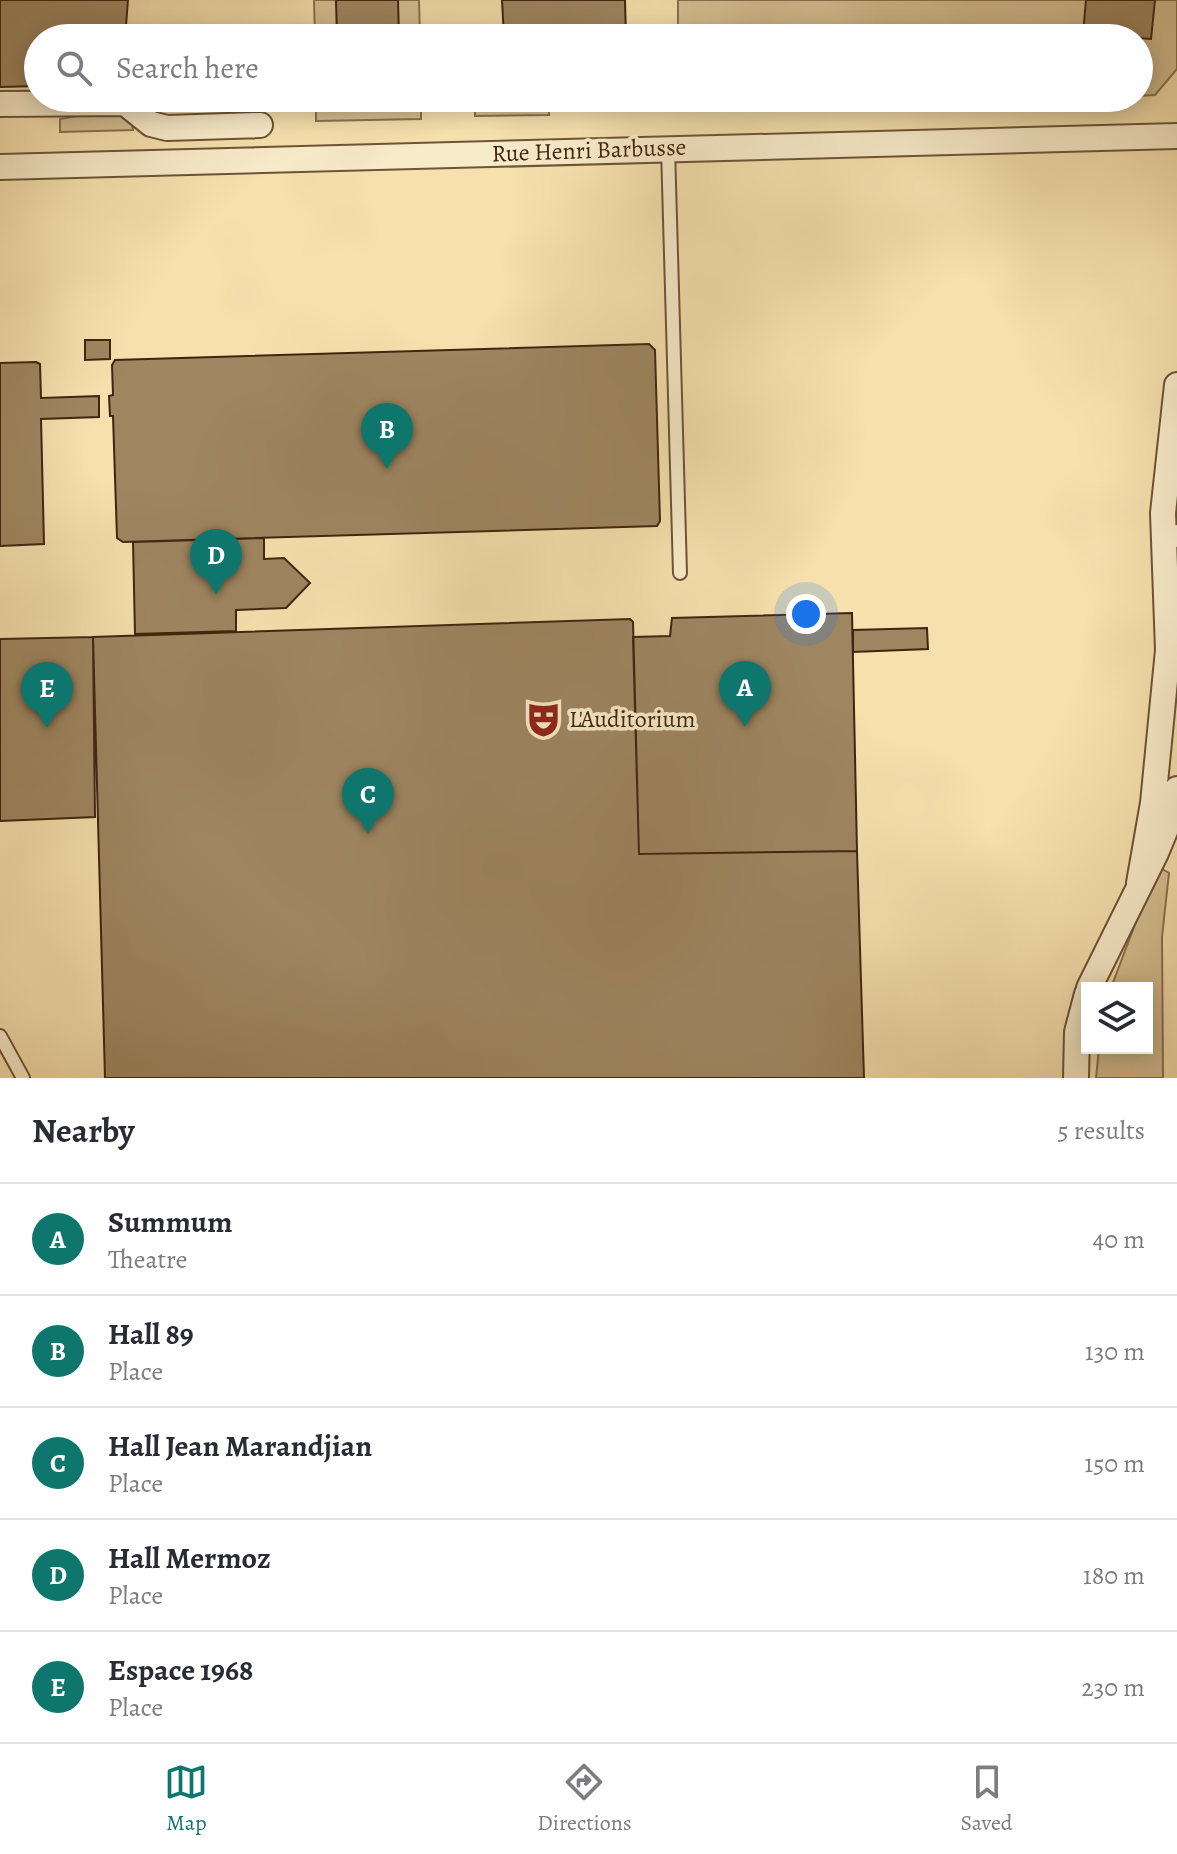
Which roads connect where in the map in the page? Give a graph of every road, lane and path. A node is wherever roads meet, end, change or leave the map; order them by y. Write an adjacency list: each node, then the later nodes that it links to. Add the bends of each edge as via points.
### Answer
1 (0, 104): 2 (street)
2 (24, 104)
3 (136, 112): 4 (street, via 167,128)
4 (260, 125)
5 (1177, 136): 6 (street, Rue Henri Barbusse)
6 (668, 148): 7 (street, Rue Henri Barbusse); 11 (lane)
7 (0, 167)
8 (1177, 385): 12 (street, via 1163,513)
9 (1177, 532): 10 (lane)
10 (1177, 541)
11 (680, 573)
12 (1171, 588): 14 (street, via 1153,803)
13 (1177, 789): 14 (street, via 1172,814)
14 (1139, 883): 15 (street)
15 (1092, 982)
16 (1081, 1017): 19 (street)
17 (0, 1036): 18 (lane)
18 (23, 1078)
19 (1076, 1078)

